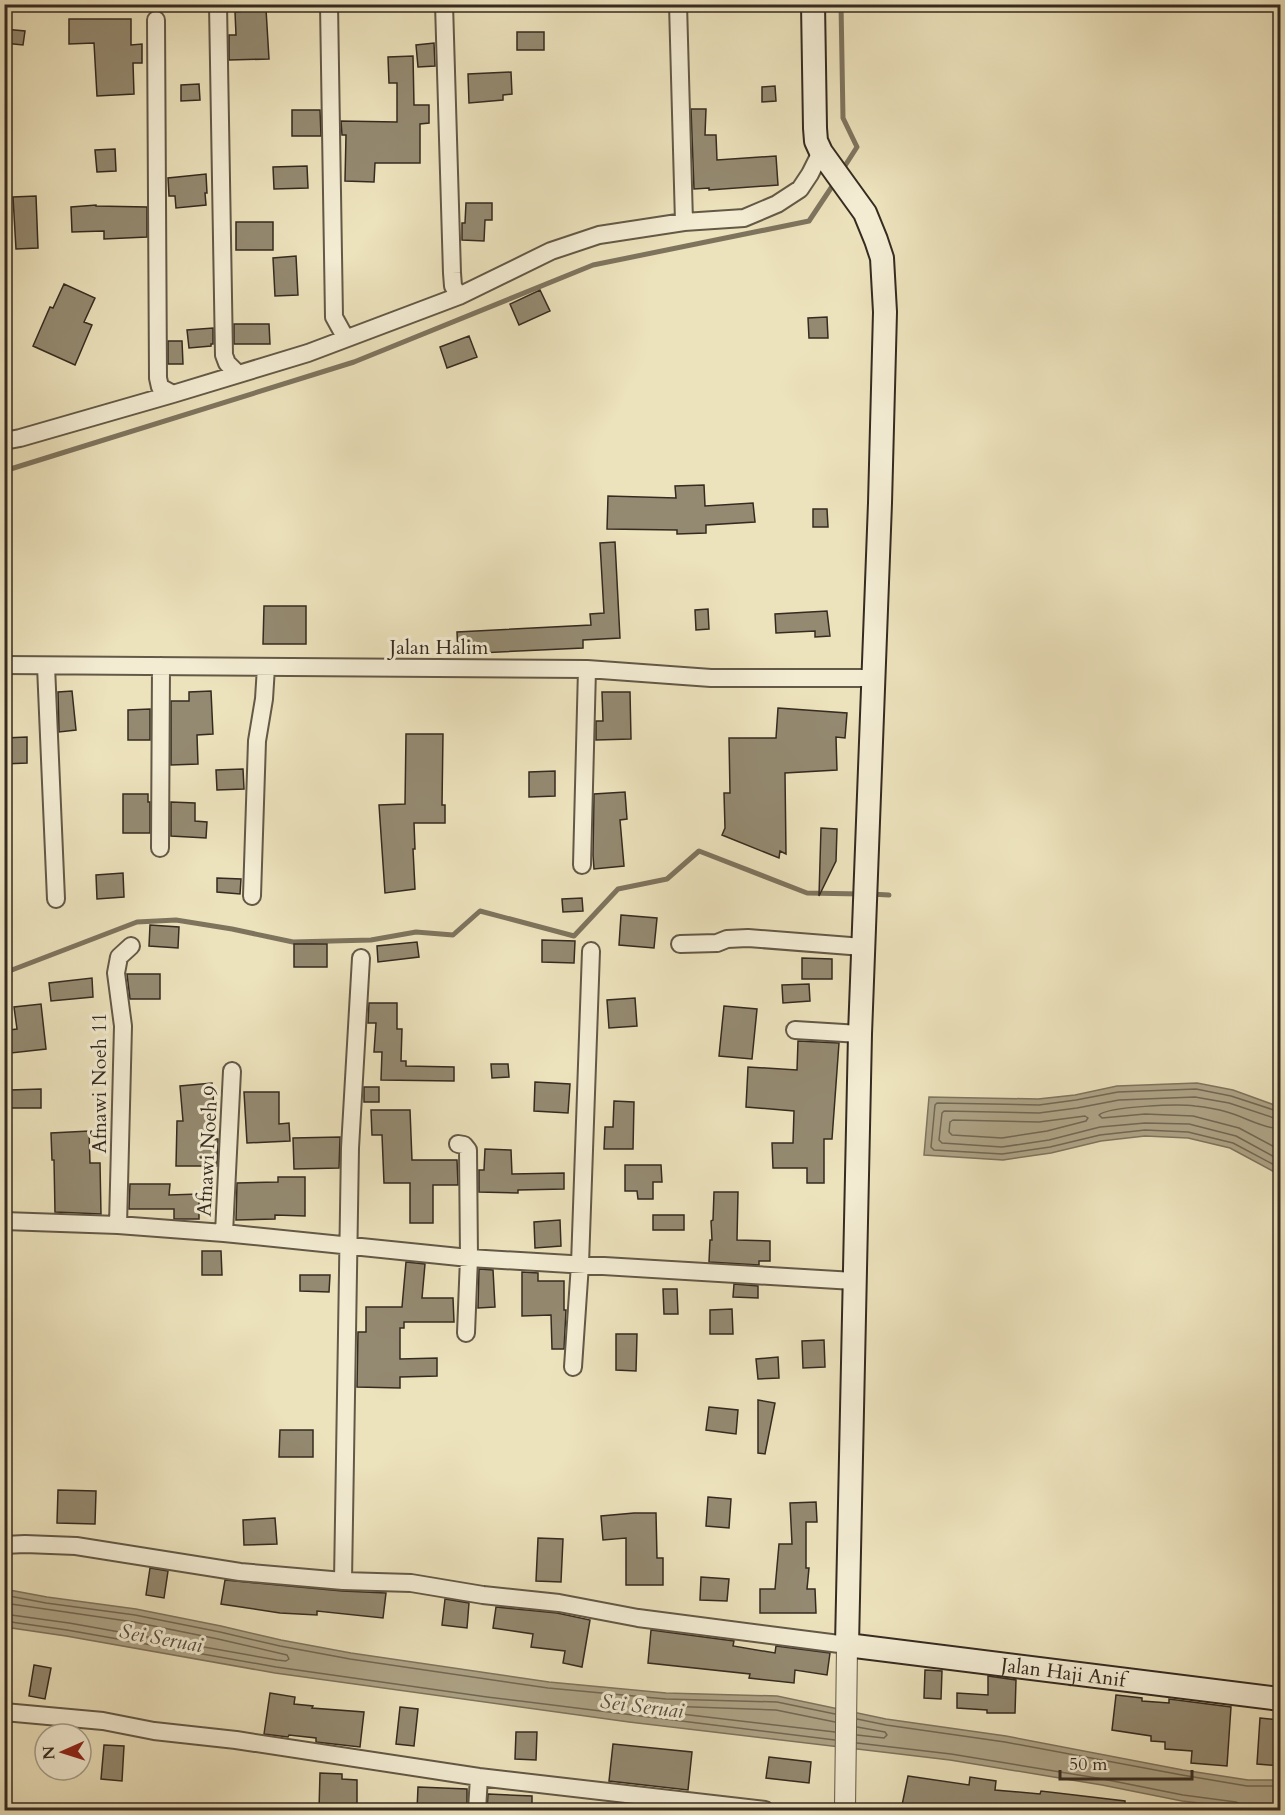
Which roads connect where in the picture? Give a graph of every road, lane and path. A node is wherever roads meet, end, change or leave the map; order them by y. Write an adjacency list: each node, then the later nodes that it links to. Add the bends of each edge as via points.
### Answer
1 (218, 4): 11 (street, via 224,355 226,363)
2 (330, 4): 10 (street, via 334,317)
3 (444, 4): 9 (street, via 452,273)
4 (678, 4): 8 (street)
5 (813, 4): 7 (main road, via 814,128)
6 (156, 20): 12 (street, via 158,378 160,387)
7 (825, 157): 8 (street, via 800,189 777,204 744,218); 19 (main road, via 865,213 882,258 884,276)
8 (684, 222): 9 (street, via 599,235 551,251)
9 (459, 296): 10 (street)
10 (345, 338): 11 (street)
11 (238, 374): 12 (street)
12 (173, 394): 13 (street)
13 (4, 441)
14 (4, 665): 15 (street, Jalan Halim)
15 (46, 666): 16 (street, Jalan Halim); 23 (street)
16 (161, 666): 17 (street, Jalan Halim); 20 (street)
17 (266, 667): 18 (street, Jalan Halim); 22 (street, via 257,741)
18 (587, 669): 19 (street, Jalan Halim, via 711,678); 21 (street)
19 (873, 678): 26 (main road)
20 (160, 848)
21 (582, 865)
22 (252, 896)
23 (56, 898)
24 (680, 944): 26 (street, via 748,938)
25 (131, 946): 34 (street, Afnawi Noeh 11, via 119,957 117,973 123,1026)
26 (863, 947): 30 (main road)
27 (591, 951): 38 (street)
28 (361, 958): 36 (street)
29 (795, 1030): 30 (street)
30 (860, 1034): 39 (main road)
31 (232, 1071): 35 (street, Afnawi Noeh 9)
32 (458, 1144): 37 (street, via 468,1150)
33 (4, 1221): 34 (street)
34 (118, 1225): 35 (street)
35 (224, 1233): 36 (street)
36 (347, 1246): 37 (street); 43 (street)
37 (469, 1258): 38 (street); 40 (street)
38 (580, 1264): 39 (street); 41 (street)
39 (854, 1281): 44 (main road)
40 (466, 1333)
41 (573, 1367)
42 (4, 1545): 43 (street, via 76,1546 240,1572)
43 (344, 1581): 44 (street, via 411,1583)
44 (846, 1645): 45 (main road, Jalan Haji Anif); 50 (street)
45 (1281, 1699)
46 (4, 1712): 47 (street, via 104,1721)
47 (479, 1777): 48 (street); 49 (street)
48 (477, 1810)
49 (765, 1810)
50 (845, 1810)

